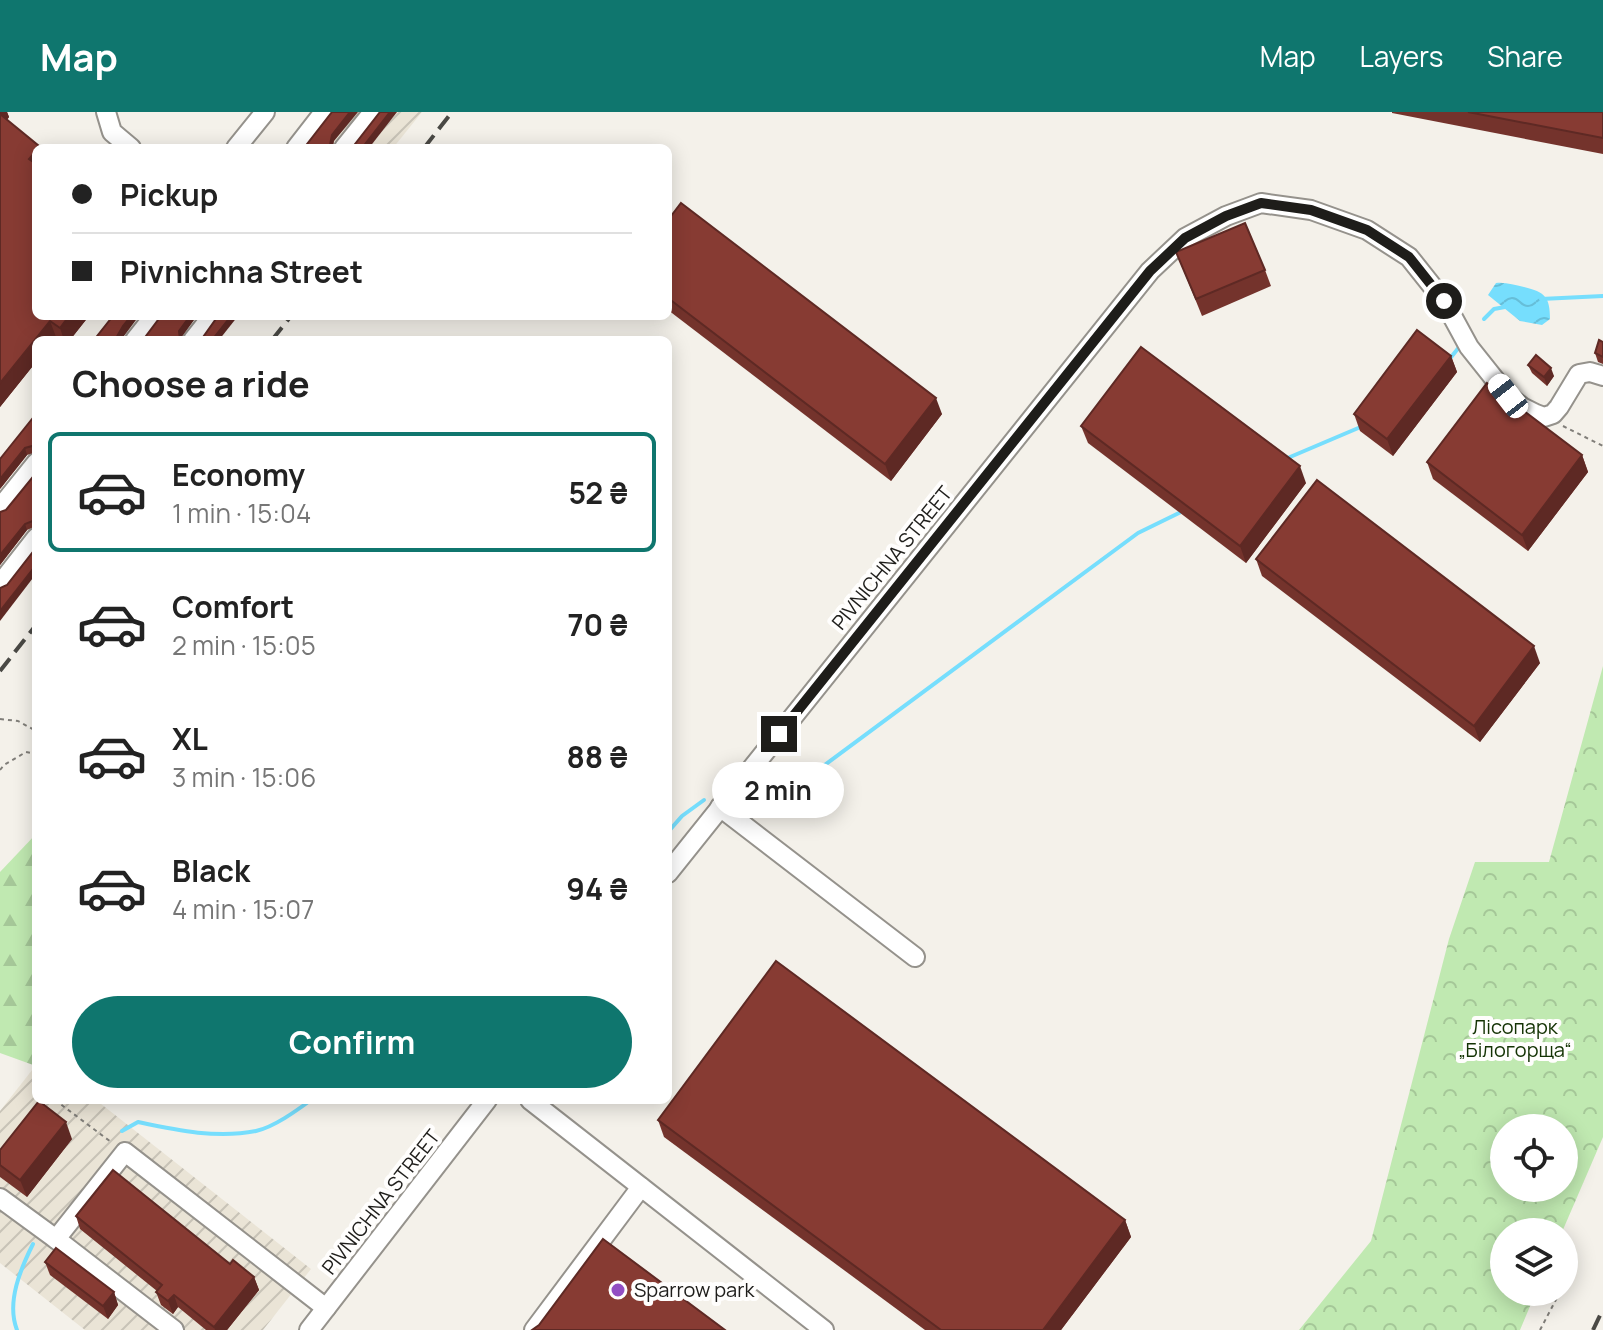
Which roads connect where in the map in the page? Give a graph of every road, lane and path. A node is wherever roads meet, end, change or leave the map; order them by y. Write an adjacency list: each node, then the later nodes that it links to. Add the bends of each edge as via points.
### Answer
1 (106, 112): 5 (street, via 112,132)
2 (265, 112): 6 (street)
3 (324, 112): 7 (street)
4 (373, 112): 8 (street)
5 (126, 144)
6 (239, 144)
7 (299, 144)
8 (347, 144)
9 (151, 320): 11 (street)
10 (209, 320): 12 (street)
11 (138, 336)
12 (196, 336)
13 (1603, 376): 14 (street, via 1579,374 1559,407)
14 (1544, 417): 15 (path); 24 (street, PIVNICHNA STREET, via 1508,396 1409,257 1367,230 1311,210 1261,203 1226,216 1185,238 1150,271)
15 (1603, 446)
16 (32, 468): 17 (street)
17 (0, 508)
18 (32, 543): 19 (street)
19 (0, 584)
20 (0, 719): 21 (path)
21 (32, 729)
22 (32, 753): 23 (path)
23 (0, 770)
24 (720, 807): 25 (street, PIVNICHNA STREET); 26 (street)
25 (672, 868)
26 (915, 957)
27 (58, 1104): 30 (path)
28 (484, 1104): 35 (street, PIVNICHNA STREET)
29 (535, 1104): 31 (street)
30 (125, 1152): 33 (street); 35 (street)
31 (641, 1187): 38 (street); 39 (street)
32 (3, 1192): 33 (street)
33 (56, 1239): 36 (street)
34 (1553, 1306): 40 (path)
35 (326, 1308): 37 (street, PIVNICHNA STREET)
36 (174, 1330)
37 (309, 1330)
38 (534, 1330)
39 (824, 1330)
40 (1540, 1330)

